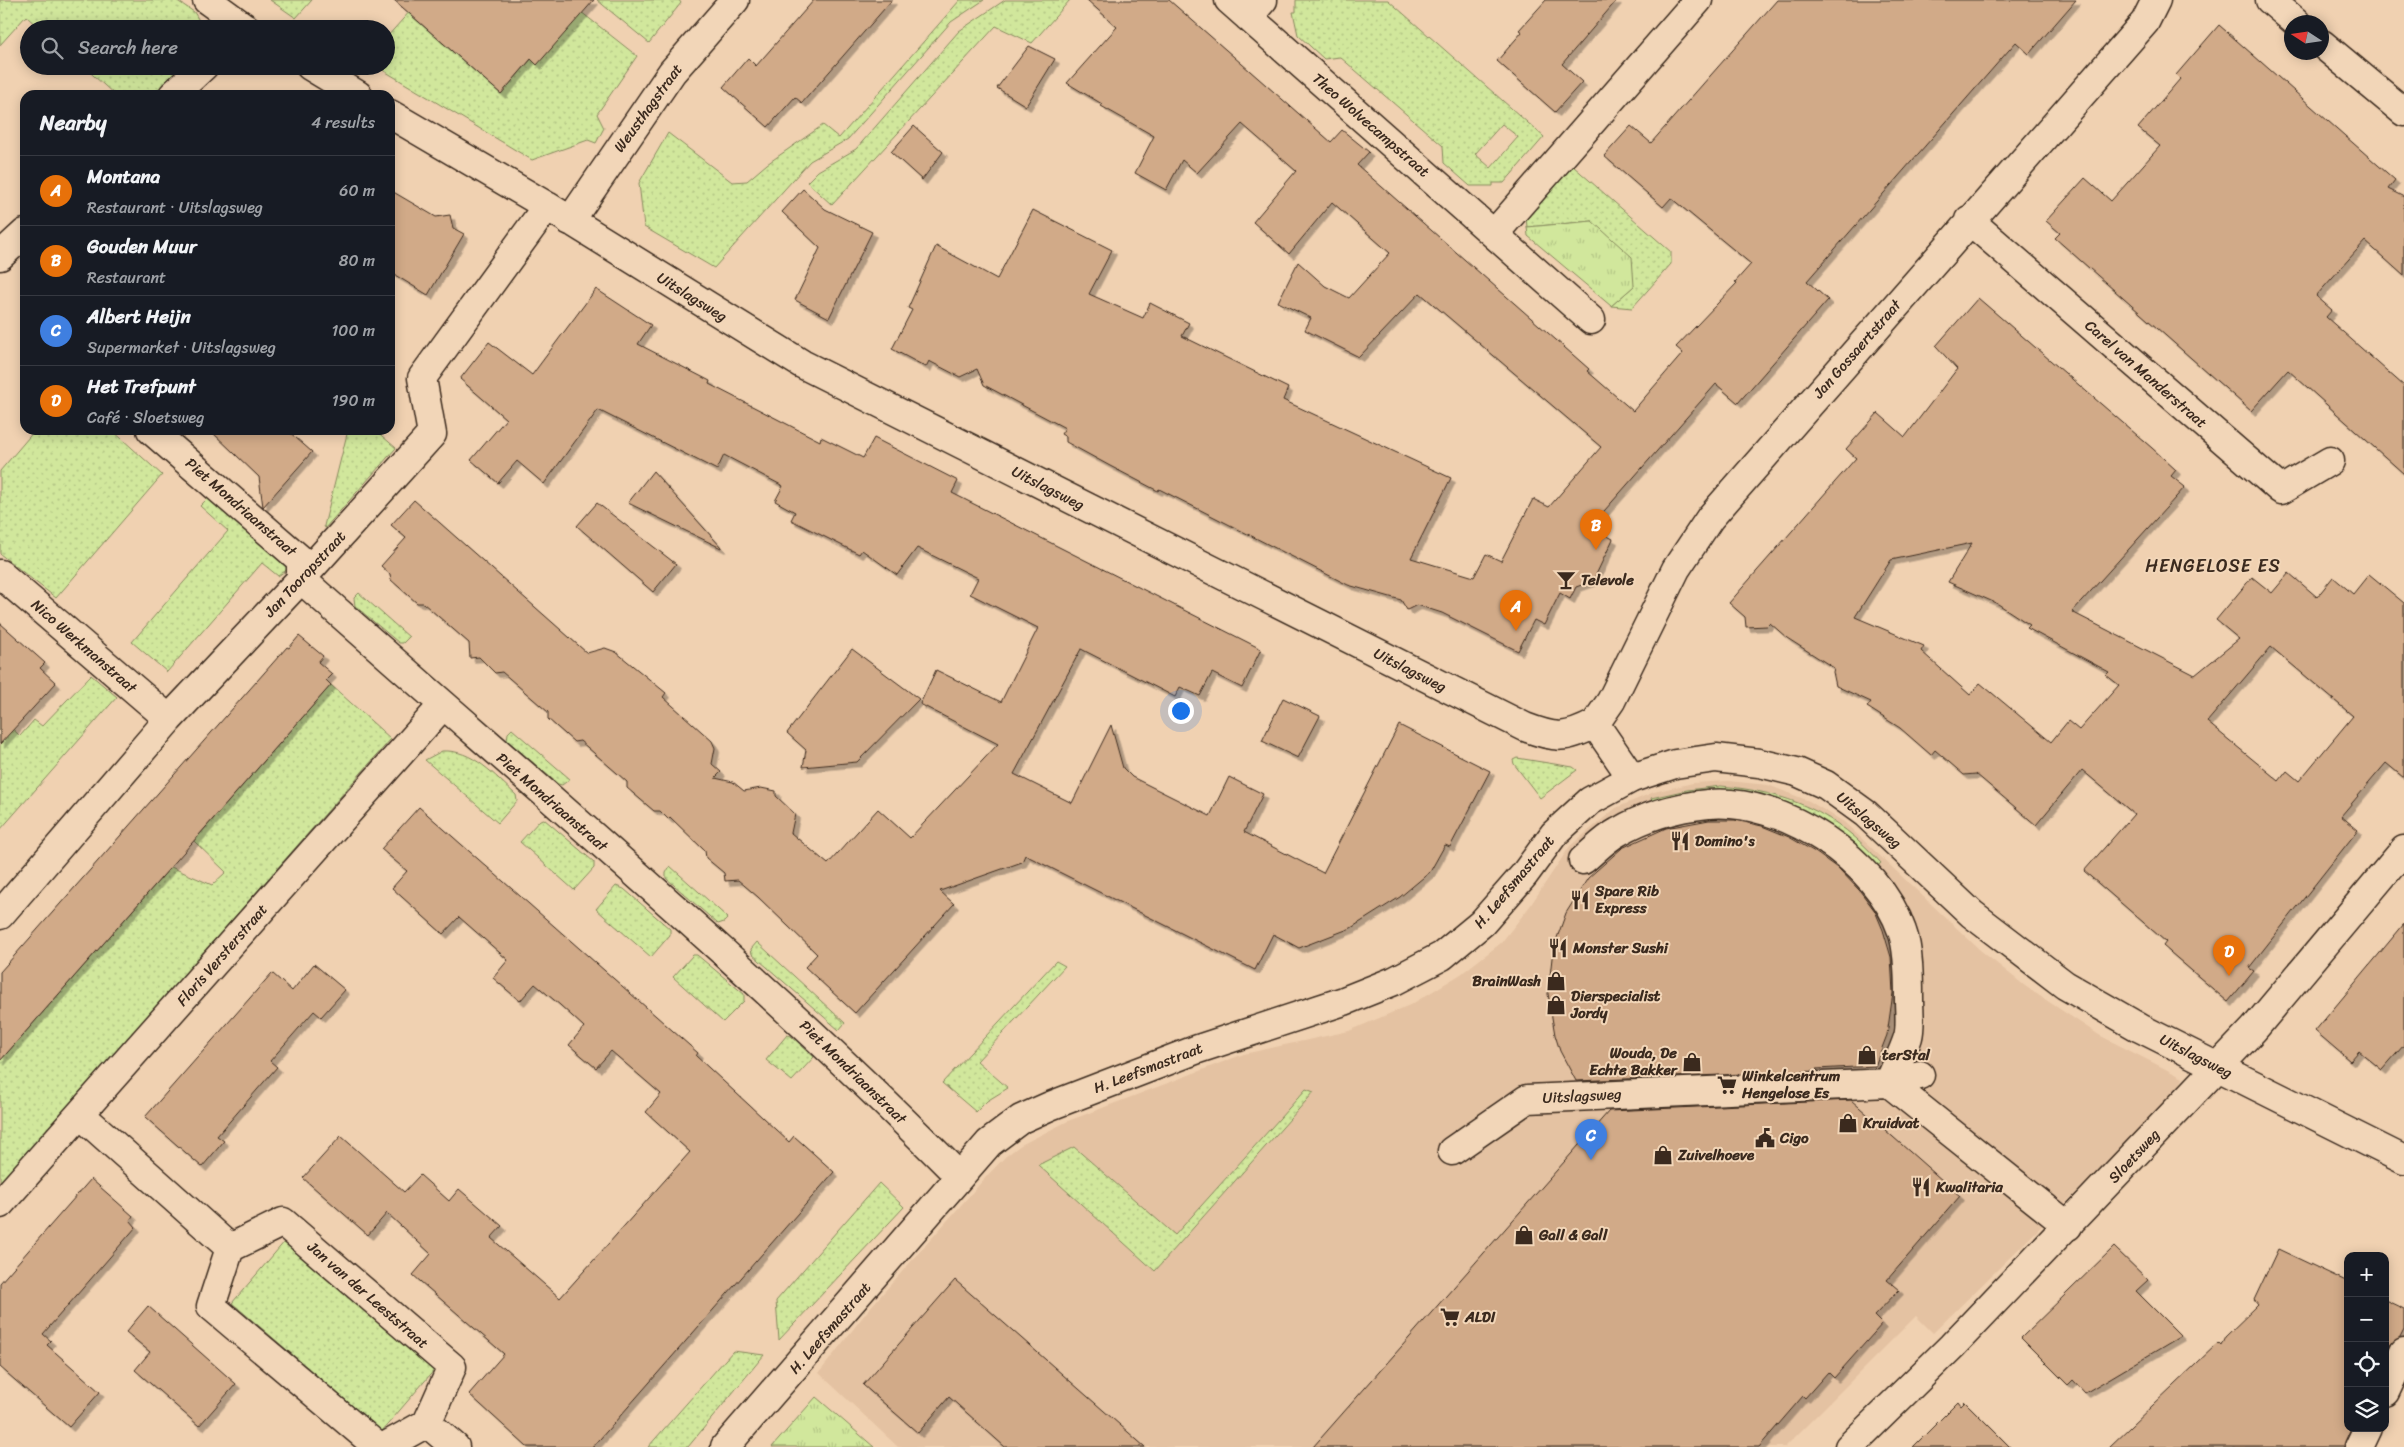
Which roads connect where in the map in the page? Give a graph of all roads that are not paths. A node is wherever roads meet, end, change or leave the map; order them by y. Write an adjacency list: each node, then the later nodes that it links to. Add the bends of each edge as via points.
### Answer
1 (207, 0): 8 (street)
2 (735, 0): 18 (street, Weusthagstraat, via 672,72)
3 (1698, 0): 19 (street)
4 (2156, 0): 17 (street, Jan Gossaertstraat, via 2145,22)
5 (2270, 0): 7 (street)
6 (1247, 6): 19 (street, Theo Wolvecampstraat)
7 (2288, 15)
8 (235, 20)
9 (2329, 50): 14 (street)
10 (194, 75): 12 (street)
11 (325, 75): 13 (street)
12 (178, 90)
13 (350, 90)
14 (2404, 112)
15 (395, 117): 16 (street, Uitslagsweg)
16 (546, 206): 18 (street, Uitslagsweg); 26 (street, Jan Tooropstraat, via 422,378 432,434)
17 (1969, 220): 24 (street, Carel van Manderstraat, via 2281,490); 29 (street, Jan Gossaertstraat, via 1710,518 1676,569 1611,701)
18 (570, 222): 29 (street, Uitslagsweg, via 802,364 1525,727 1549,736 1574,734)
19 (1494, 234): 22 (street, Theo Wolvecampstraat)
20 (20, 238): 21 (street)
21 (0, 256)
22 (1591, 320)
23 (157, 435): 26 (street, Piet Mondriaanstraat, via 301,560)
24 (2330, 461)
25 (0, 574): 28 (street, Nico Werkmanstraat)
26 (301, 579): 27 (street, Piet Mondriaanstraat); 28 (street, Jan Tooropstraat)
27 (443, 705): 37 (street, Floris Versterstraat); 40 (street, Piet Mondriaanstraat, via 785,1007)
28 (169, 720): 33 (street, Jan Tooropstraat)
29 (1595, 724): 30 (street)
30 (1632, 778): 34 (street, Uitslagsweg, via 1675,764 1716,758 1797,772 1826,785 1866,814 1972,914 2065,985); 40 (street, H. Leefsmastraat, via 1590,801 1554,834 1482,923 1442,956 1394,982 1198,1049 1021,1119 989,1143)
31 (2404, 850): 34 (street, Sloetsweg, via 2254,1029)
32 (1583, 860): 36 (street, via 1617,832 1648,818 1664,811 1710,804 1755,808 1797,822 1831,842 1884,896 1902,932 1909,981 1908,1036)
33 (0, 916)
34 (2218, 1067): 39 (street, Uitslagsweg); 42 (street, Sloetsweg)
35 (1920, 1075): 36 (street, Uitslagsweg)
36 (1889, 1083): 38 (street, Uitslagsweg, via 1527,1099); 42 (street)
37 (80, 1116): 41 (street, Floris Versterstraat); 43 (street)
38 (1452, 1152)
39 (2404, 1160)
40 (960, 1176): 51 (street, H. Leefsmastraat)
41 (0, 1204)
42 (2068, 1226): 52 (street, Sloetsweg, via 1908,1393)
43 (230, 1248): 46 (street, Jan van der Leeststraat, via 284,1222 452,1367); 48 (street, via 211,1306)
44 (2404, 1352): 45 (street)
45 (2387, 1387)
46 (427, 1423): 49 (street); 50 (street)
47 (2366, 1432): 53 (street)
48 (378, 1447)
49 (384, 1447)
50 (455, 1447)
51 (725, 1447)
52 (1849, 1447)
53 (2359, 1447)

